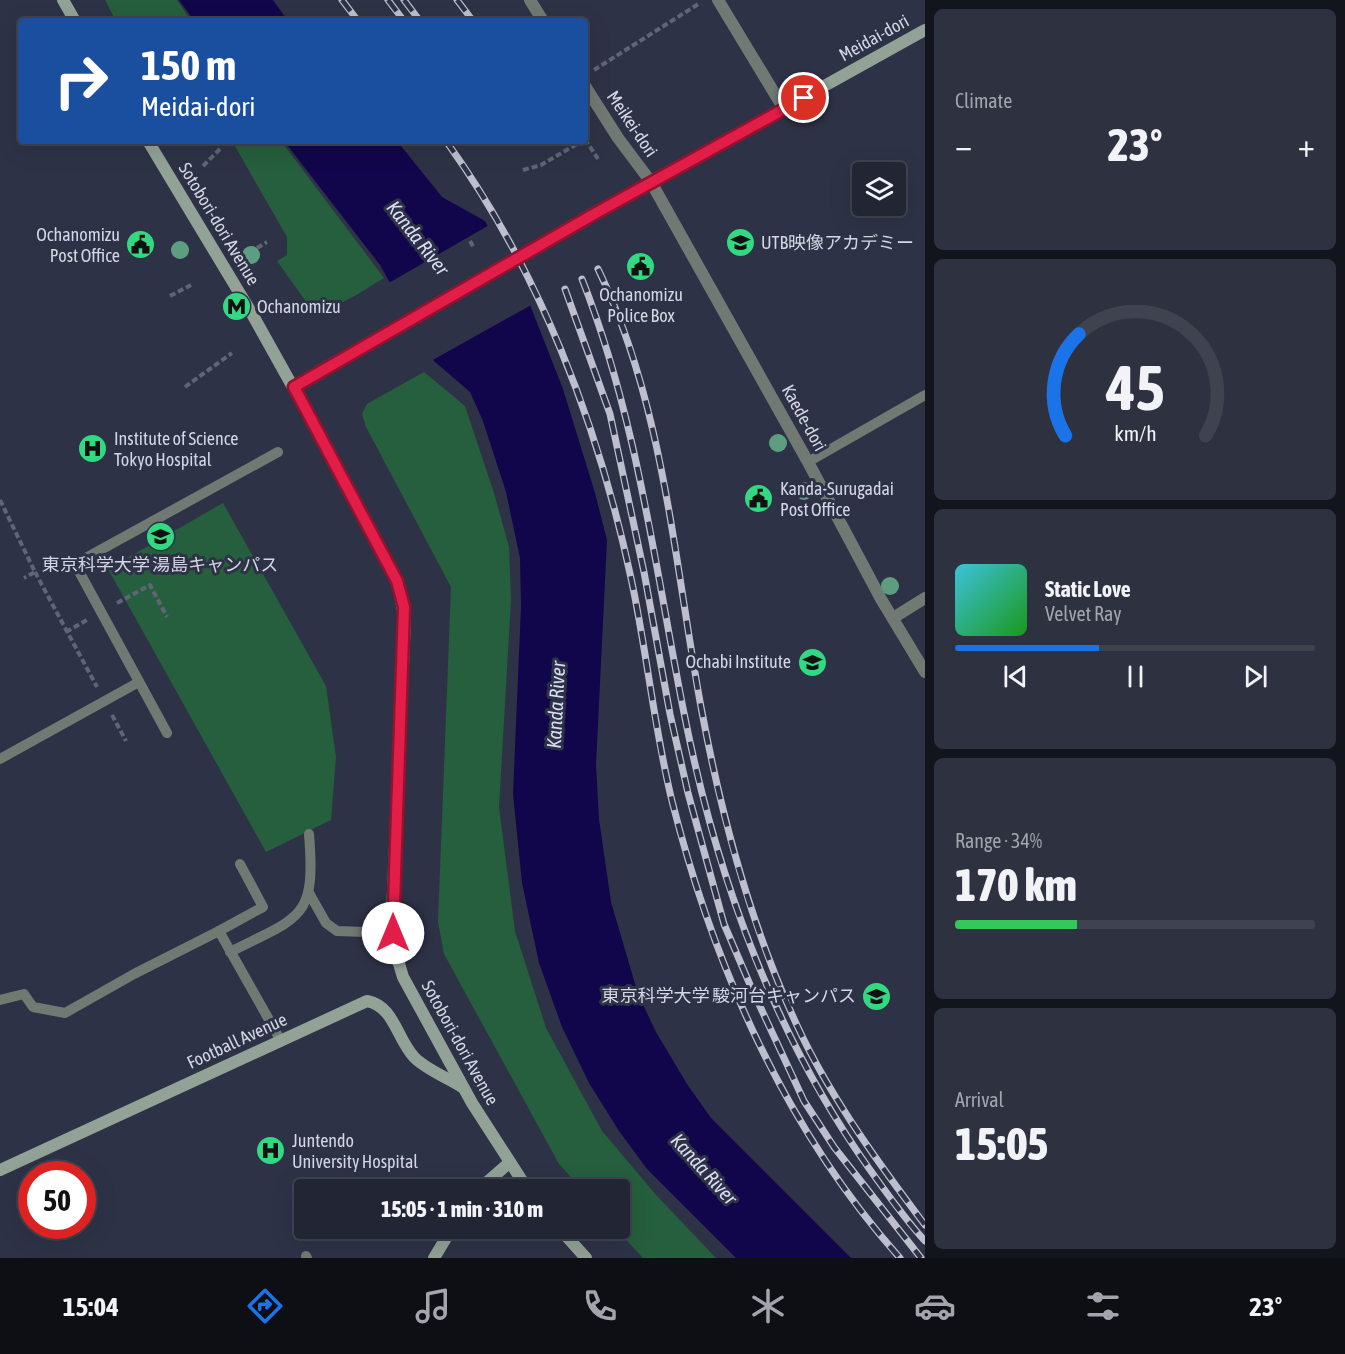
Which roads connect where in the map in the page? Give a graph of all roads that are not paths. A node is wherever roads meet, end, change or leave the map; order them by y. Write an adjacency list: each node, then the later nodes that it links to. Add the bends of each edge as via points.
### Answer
1 (63, 0): 4 (street)
2 (530, 0): 5 (street)
3 (718, 0): 8 (street)
4 (73, 18)
5 (541, 18)
6 (925, 30): 8 (street, Meidai-dori)
7 (588, 91): 10 (street, Meikei-dori)
8 (784, 109): 10 (street, Meidai-dori)
9 (150, 144): 11 (street, Sotobori-dori Avenue)
10 (651, 182): 11 (street, Meidai-dori); 14 (street, Kaede-dori)
11 (294, 387): 25 (street, Sotobori-dori Avenue, via 397,581 404,607)
12 (925, 395): 14 (lane)
13 (278, 452): 18 (lane, via 75,564)
14 (808, 462): 16 (street, Kaede-dori)
15 (925, 598): 16 (street)
16 (893, 618): 17 (street, Kaede-dori)
17 (925, 672)
18 (139, 681): 19 (lane); 20 (lane)
19 (167, 733)
20 (0, 759)
21 (309, 834): 23 (lane)
22 (240, 864): 24 (lane, via 263,907)
23 (309, 893): 25 (lane, via 326,923 337,931); 26 (lane, via 296,917)
24 (219, 931): 26 (lane); 27 (lane, via 65,1013 33,1007 24,994)
25 (393, 933): 29 (street, Sotobori-dori Avenue, via 403,977)
26 (230, 952): 28 (lane)
27 (0, 1000)
28 (281, 1041): 29 (street, Football Avenue, via 367,1001 375,1003 384,1009 414,1057); 31 (street, Football Avenue)
29 (463, 1087): 30 (street, Sotobori-dori Avenue)
30 (509, 1163): 32 (street); 33 (street, Sotobori-dori Avenue)
31 (0, 1170)
32 (491, 1179)
33 (520, 1179)
34 (445, 1239): 36 (street)
35 (569, 1239): 37 (street)
36 (434, 1258)
37 (586, 1258)

